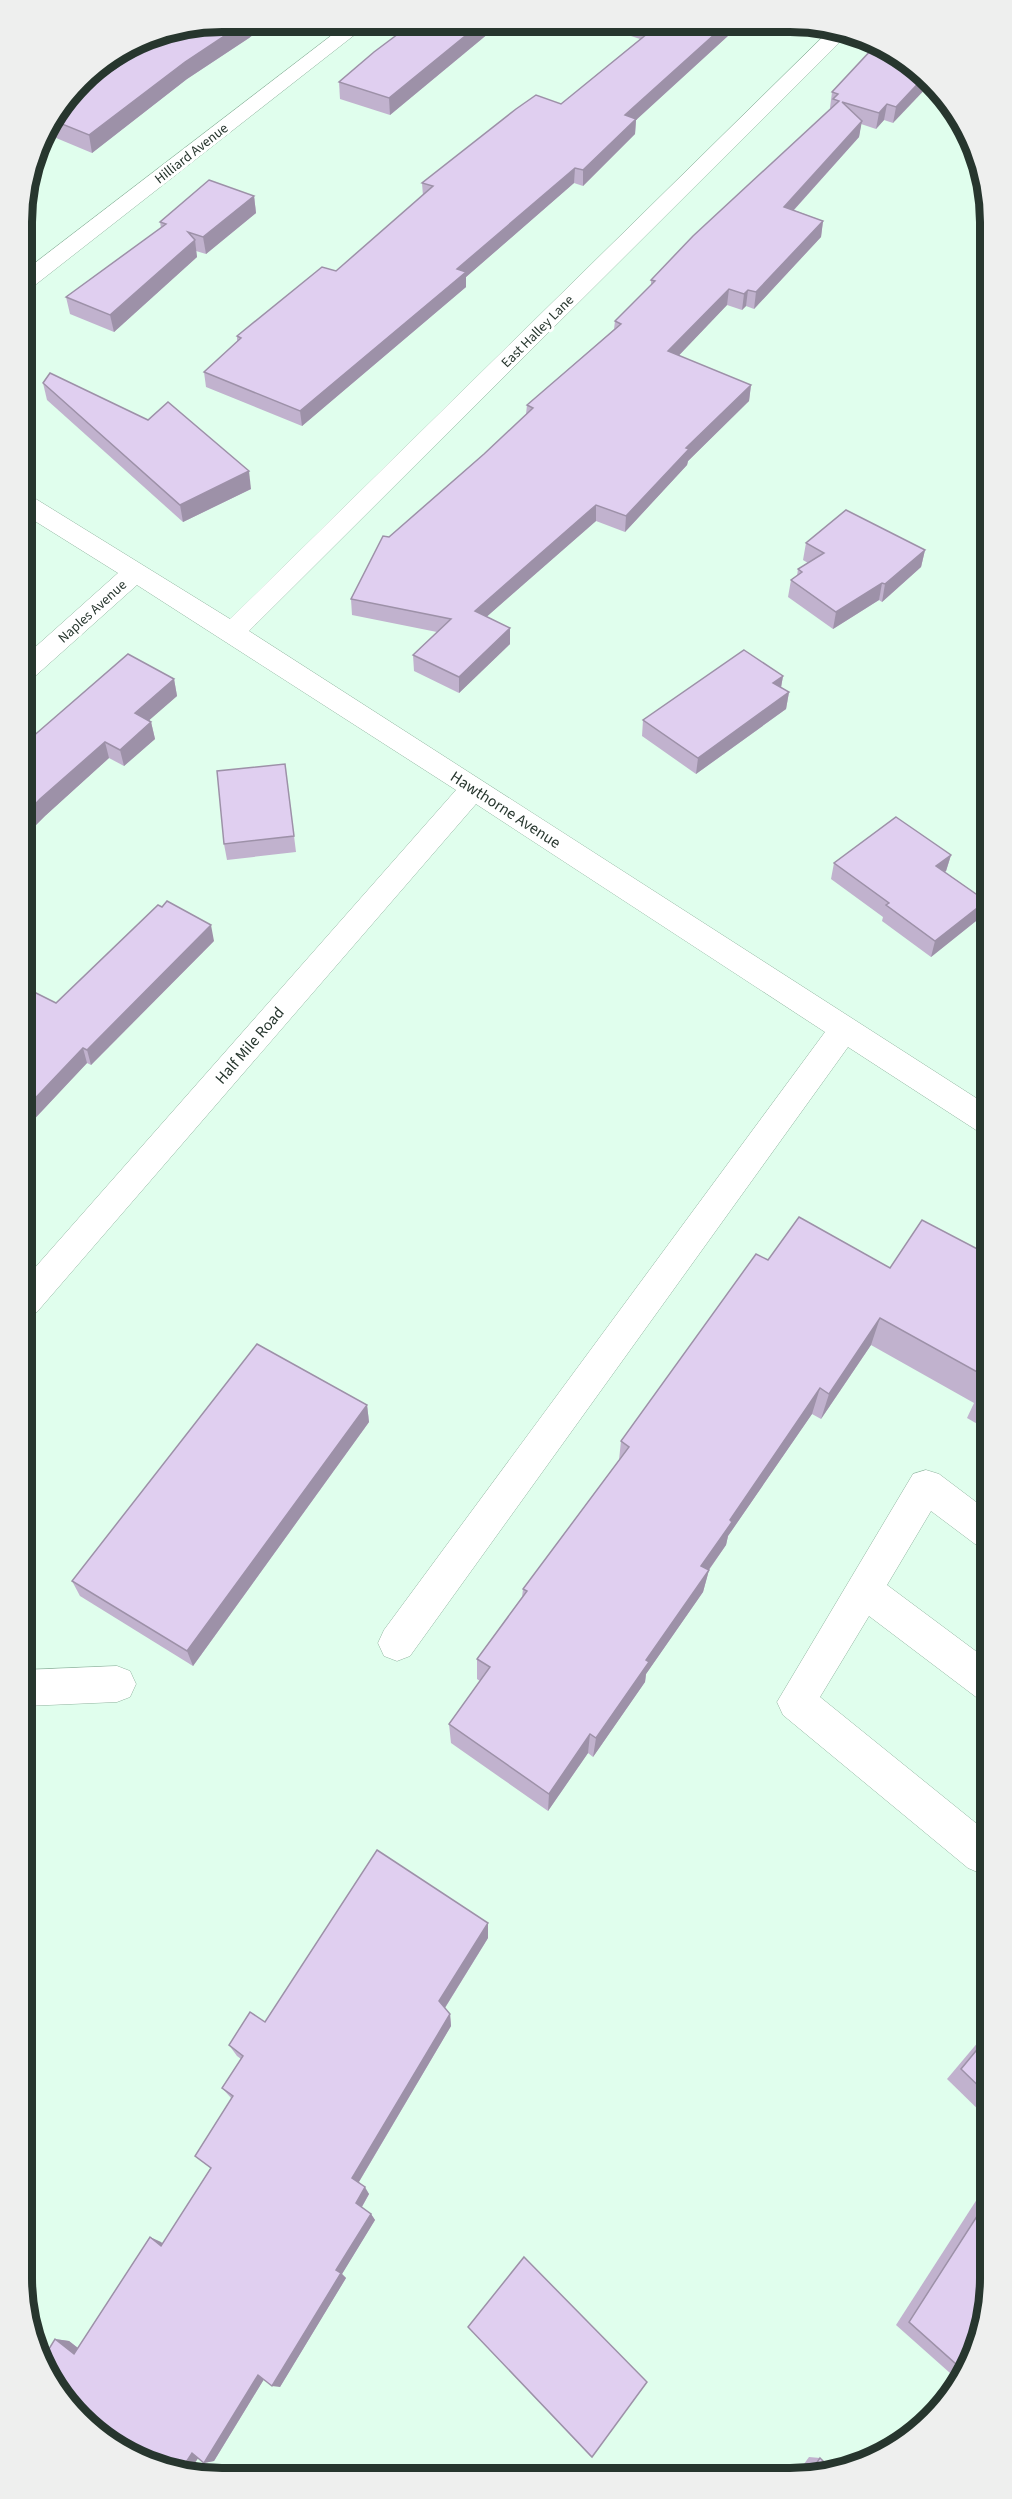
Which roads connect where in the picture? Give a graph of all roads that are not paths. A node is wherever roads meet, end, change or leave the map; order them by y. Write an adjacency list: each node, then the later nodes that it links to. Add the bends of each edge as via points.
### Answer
1 (348, 32): 3 (street, Hilliard Avenue)
2 (834, 37): 6 (street, East Halley Lane)
3 (32, 276)
4 (32, 508): 5 (street, Hawthorne Avenue)
5 (134, 573): 6 (street, Hawthorne Avenue); 7 (street, Naples Avenue)
6 (232, 632): 8 (street, Hawthorne Avenue)
7 (32, 665)
8 (474, 788): 9 (street, Hawthorne Avenue); 11 (street, Half Mile Road)
9 (845, 1028): 10 (street, Hawthorne Avenue); 14 (street)
10 (980, 1115)
11 (32, 1294)
12 (980, 1526): 13 (street, via 926,1486)
13 (864, 1590): 15 (street); 18 (street, via 796,1702)
14 (397, 1643)
15 (980, 1677)
16 (117, 1684): 17 (street)
17 (32, 1688)
18 (980, 1852)

